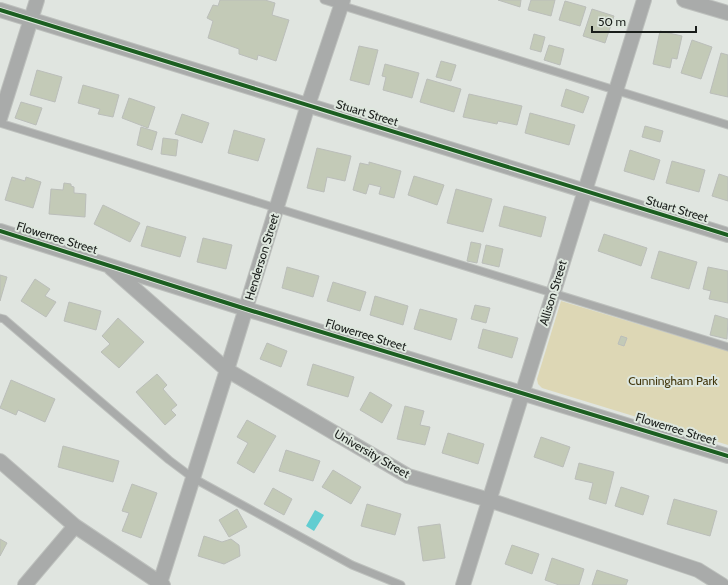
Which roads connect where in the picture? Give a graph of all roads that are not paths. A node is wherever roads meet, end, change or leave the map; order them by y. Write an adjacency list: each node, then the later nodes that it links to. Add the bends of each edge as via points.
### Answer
1 (37, 0): 8 (street)
2 (324, 0): 5 (lane)
3 (644, 0): 9 (street, Allison Street)
4 (684, 0): 7 (street)
5 (342, 3): 9 (lane); 10 (street, Henderson Street)
6 (0, 10): 8 (street, Stuart Street)
7 (728, 13)
8 (31, 20): 10 (street, Stuart Street); 11 (street)
9 (616, 91): 13 (lane); 14 (street, Allison Street)
10 (308, 105): 14 (street, Stuart Street); 15 (street, Henderson Street)
11 (0, 118)
12 (0, 123): 15 (lane)
13 (728, 125)
14 (585, 191): 17 (street, Stuart Street); 19 (street, Allison Street)
15 (276, 208): 19 (lane); 20 (street, Henderson Street)
16 (0, 231): 18 (street, Flowerree Street)
17 (728, 235)
18 (106, 264): 20 (street, Flowerree Street); 23 (street, University Street)
19 (553, 293): 22 (lane); 24 (street, Allison Street)
20 (246, 309): 23 (street, Henderson Street); 24 (street, Flowerree Street)
21 (0, 318): 27 (lane)
22 (728, 346)
23 (227, 370): 27 (street, Henderson Street); 28 (street, University Street, via 408,476)
24 (523, 393): 25 (street, Flowerree Street); 28 (street, Allison Street)
25 (728, 456)
26 (0, 461): 29 (street)
27 (193, 478): 30 (street, Henderson Street); 32 (lane, via 352,565)
28 (489, 500): 33 (street, Allison Street); 34 (street, University Street, via 698,570)
29 (75, 526): 30 (street); 31 (street)
30 (162, 584)
31 (25, 585)
32 (401, 585)
33 (463, 585)
34 (722, 585)

